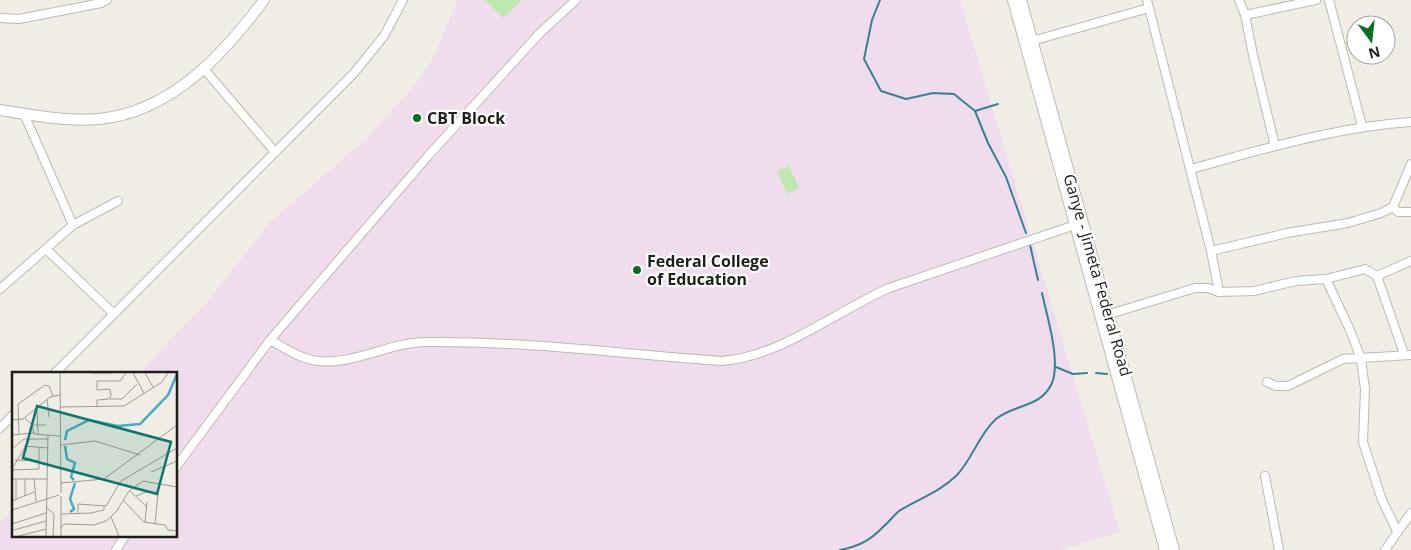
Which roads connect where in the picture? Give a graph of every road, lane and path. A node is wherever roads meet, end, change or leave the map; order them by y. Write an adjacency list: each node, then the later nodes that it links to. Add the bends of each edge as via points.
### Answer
1 (107, 0): 12 (street, via 20,19)
2 (264, 0): 14 (main road)
3 (402, 0): 20 (street, via 384,36 354,73)
4 (576, 0): 37 (street, via 540,32 428,156)
5 (1013, 0): 27 (main road, Ganye - Jimeta Federal Road)
6 (1021, 0): 13 (main road, Ganye - Jimeta Federal Road)
7 (1239, 0): 11 (street)
8 (1316, 0): 11 (street)
9 (1329, 0): 18 (street)
10 (1148, 4): 13 (street); 22 (street)
11 (1246, 14): 19 (street, via 1252,55)
12 (0, 18)
13 (1032, 41): 36 (main road, Ganye - Jimeta Federal Road)
14 (204, 69): 16 (main road, via 159,101 119,115 85,119); 20 (street)
15 (0, 110): 16 (main road)
16 (24, 114): 26 (street)
17 (1411, 122): 18 (street)
18 (1362, 126): 19 (street)
19 (1275, 146): 22 (street)
20 (275, 152): 35 (street)
21 (1411, 164): 24 (street)
22 (1191, 169): 29 (street)
23 (118, 201): 26 (street)
24 (1393, 207): 25 (street, via 1398,212); 29 (street, via 1369,217)
25 (1411, 212)
26 (73, 225): 28 (street)
27 (1075, 225): 36 (main road, Ganye - Jimeta Federal Road); 37 (street, via 889,288 790,340 743,359 722,361 423,342 319,361 303,358)
28 (46, 249): 33 (street); 35 (street)
29 (1211, 251): 34 (street)
30 (1411, 260): 31 (street)
31 (1376, 276): 32 (street, via 1365,269); 38 (street)
32 (1326, 279): 34 (street, via 1296,281 1254,291); 39 (street)
33 (0, 289)
34 (1219, 292): 36 (street, via 1195,288)
35 (114, 314): 40 (street)
36 (1104, 316): 48 (main road, Ganye - Jimeta Federal Road)
37 (270, 340): 44 (street)
38 (1407, 355): 39 (street)
39 (1361, 359): 41 (street, via 1343,359 1288,386); 47 (street, via 1365,389 1363,442 1382,500)
40 (56, 372)
41 (1267, 382)
42 (12, 416): 43 (street)
43 (0, 428)
44 (178, 464)
45 (1265, 476): 53 (street)
46 (1411, 513): 47 (street)
47 (1397, 531): 54 (street)
48 (1165, 533): 51 (main road, Ganye - Jimeta Federal Road); 52 (main road, Ganye - Jimeta Federal Road)
49 (124, 538): 50 (street)
50 (116, 550)
51 (1165, 550)
52 (1174, 550)
53 (1279, 550)
54 (1385, 550)

